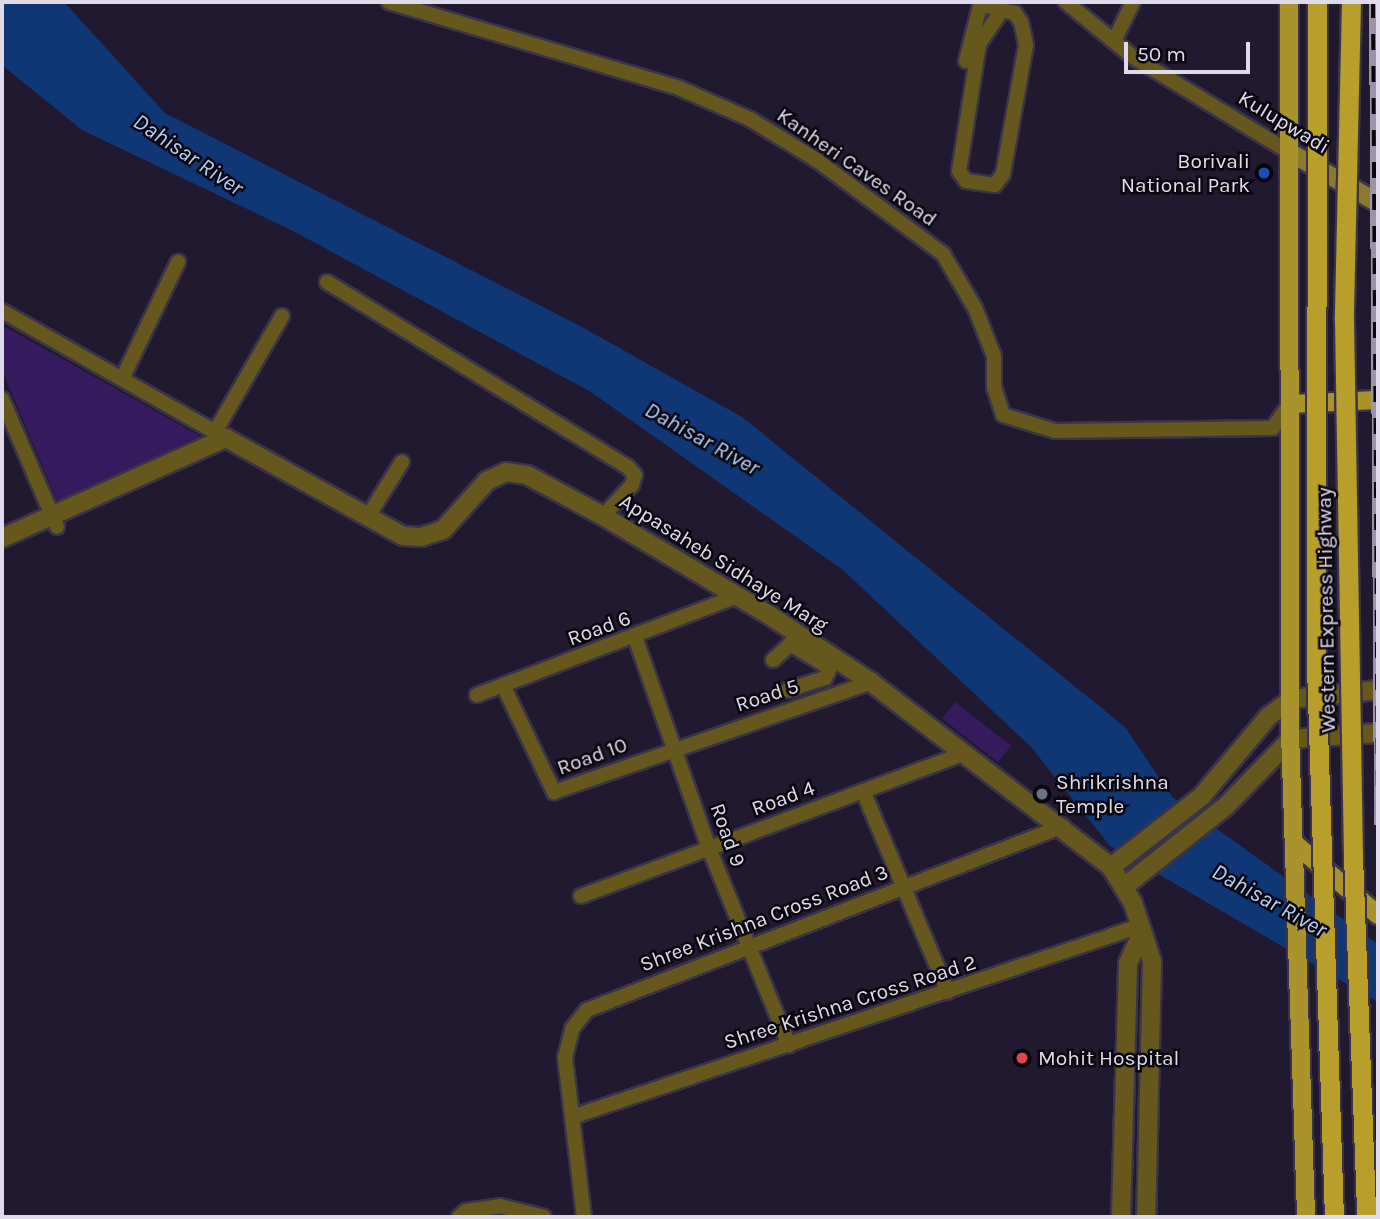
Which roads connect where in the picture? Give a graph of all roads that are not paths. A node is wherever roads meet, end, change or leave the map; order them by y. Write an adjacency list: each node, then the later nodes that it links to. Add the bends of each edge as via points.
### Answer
1 (389, 2): 20 (street, Kanheri Caves Road, via 679,88 750,119 818,161 943,254 975,308 995,356 995,387 1003,415 1055,431 1273,428)
2 (1066, 2): 9 (street, Kulupwadi)
3 (1133, 2): 9 (street)
4 (1289, 2): 11 (main road)
5 (1318, 2): 64 (highway, Western Express Highway, bridge, via 1316,667)
6 (1351, 2): 65 (highway, Western Express Highway, bridge, via 1344,320 1353,855)
7 (980, 3): 8 (street); 10 (street)
8 (1002, 10): 8 (street, via 979,44 959,172 966,181 995,185 1003,174 1026,45 1015,13)
9 (1114, 41): 11 (street, Kulupwadi)
10 (966, 61)
11 (1289, 152): 12 (main road, Kulupwadi); 20 (main road)
12 (1378, 203)
13 (178, 262): 17 (street)
14 (327, 282): 23 (street, via 628,467 635,475 632,485)
15 (2, 311): 17 (street)
16 (282, 316): 21 (street)
17 (122, 379): 21 (street)
18 (1378, 400): 20 (main road)
19 (3, 403): 25 (street)
20 (1290, 404): 38 (main road)
21 (225, 438): 24 (street, Appasaheb Sidhaye Marg); 25 (street)
22 (402, 462): 24 (street)
23 (603, 516): 24 (street, Appasaheb Sidhaye Marg, via 527,475 506,472 486,481 443,530 432,534 403,537); 28 (street, Appasaheb Sidhaye Marg)
24 (368, 518)
25 (54, 521): 26 (street); 27 (street)
26 (2, 538)
27 (2, 552)
28 (735, 597): 29 (street, Road 6); 30 (street, Appasaheb Sidhaye Marg)
29 (635, 637): 34 (street, Road 6); 42 (street, Road 9)
30 (795, 640): 31 (street); 32 (street, Appasaheb Sidhaye Marg); 33 (street, via 830,668 825,678)
31 (773, 660)
32 (871, 682): 39 (street, Road 5); 43 (street, Appasaheb Sidhaye Marg)
33 (808, 684): 35 (street); 39 (street)
34 (503, 685): 37 (street, Road 6); 42 (street, Road 10, via 554,792)
35 (788, 690)
36 (1378, 690): 38 (street)
37 (477, 695)
38 (1292, 699): 41 (main road); 48 (street, via 1269,716 1208,788)
39 (818, 700): 42 (street, Road 5)
40 (1378, 733): 41 (street)
41 (1291, 739): 46 (main road); 50 (street, via 1226,806)
42 (676, 747): 47 (street, Road 9)
43 (961, 755): 44 (street, Road 4); 45 (street, Appasaheb Sidhaye Marg)
44 (863, 791): 47 (street, Road 4); 49 (street)
45 (1063, 826): 48 (street, Appasaheb Sidhaye Marg); 49 (street, Shree Krishna Cross Road 3)
46 (1294, 843): 52 (main road); 63 (main road)
47 (709, 848): 51 (street, Road 4); 54 (street, Road 9)
48 (1111, 867): 50 (street, Appasaheb Sidhaye Marg)
49 (903, 886): 54 (street, Shree Krishna Cross Road 3); 55 (street)
50 (1125, 886): 53 (street, Appasaheb Sidhaye Marg)
51 (581, 896)
52 (1378, 915)
53 (1141, 930): 55 (street, Shree Krishna Cross Road 2); 61 (street, via 1128,963); 62 (street, Appasaheb Sidhaye Marg, via 1152,961)
54 (751, 946): 56 (street, Road 9); 57 (street, Shree Krishna Cross Road 3, via 587,1010 572,1029 565,1058)
55 (948, 992): 56 (street, Shree Krishna Cross Road 2)
56 (789, 1045): 57 (street, Shree Krishna Cross Road 2)
57 (572, 1117): 60 (street, Shree Krishna Cross Road 3)
58 (459, 1217): 59 (street, via 466,1211 500,1206)
59 (544, 1217)
60 (584, 1217)
61 (1121, 1217)
62 (1146, 1217)
63 (1306, 1217)
64 (1334, 1217)
65 (1366, 1217)

